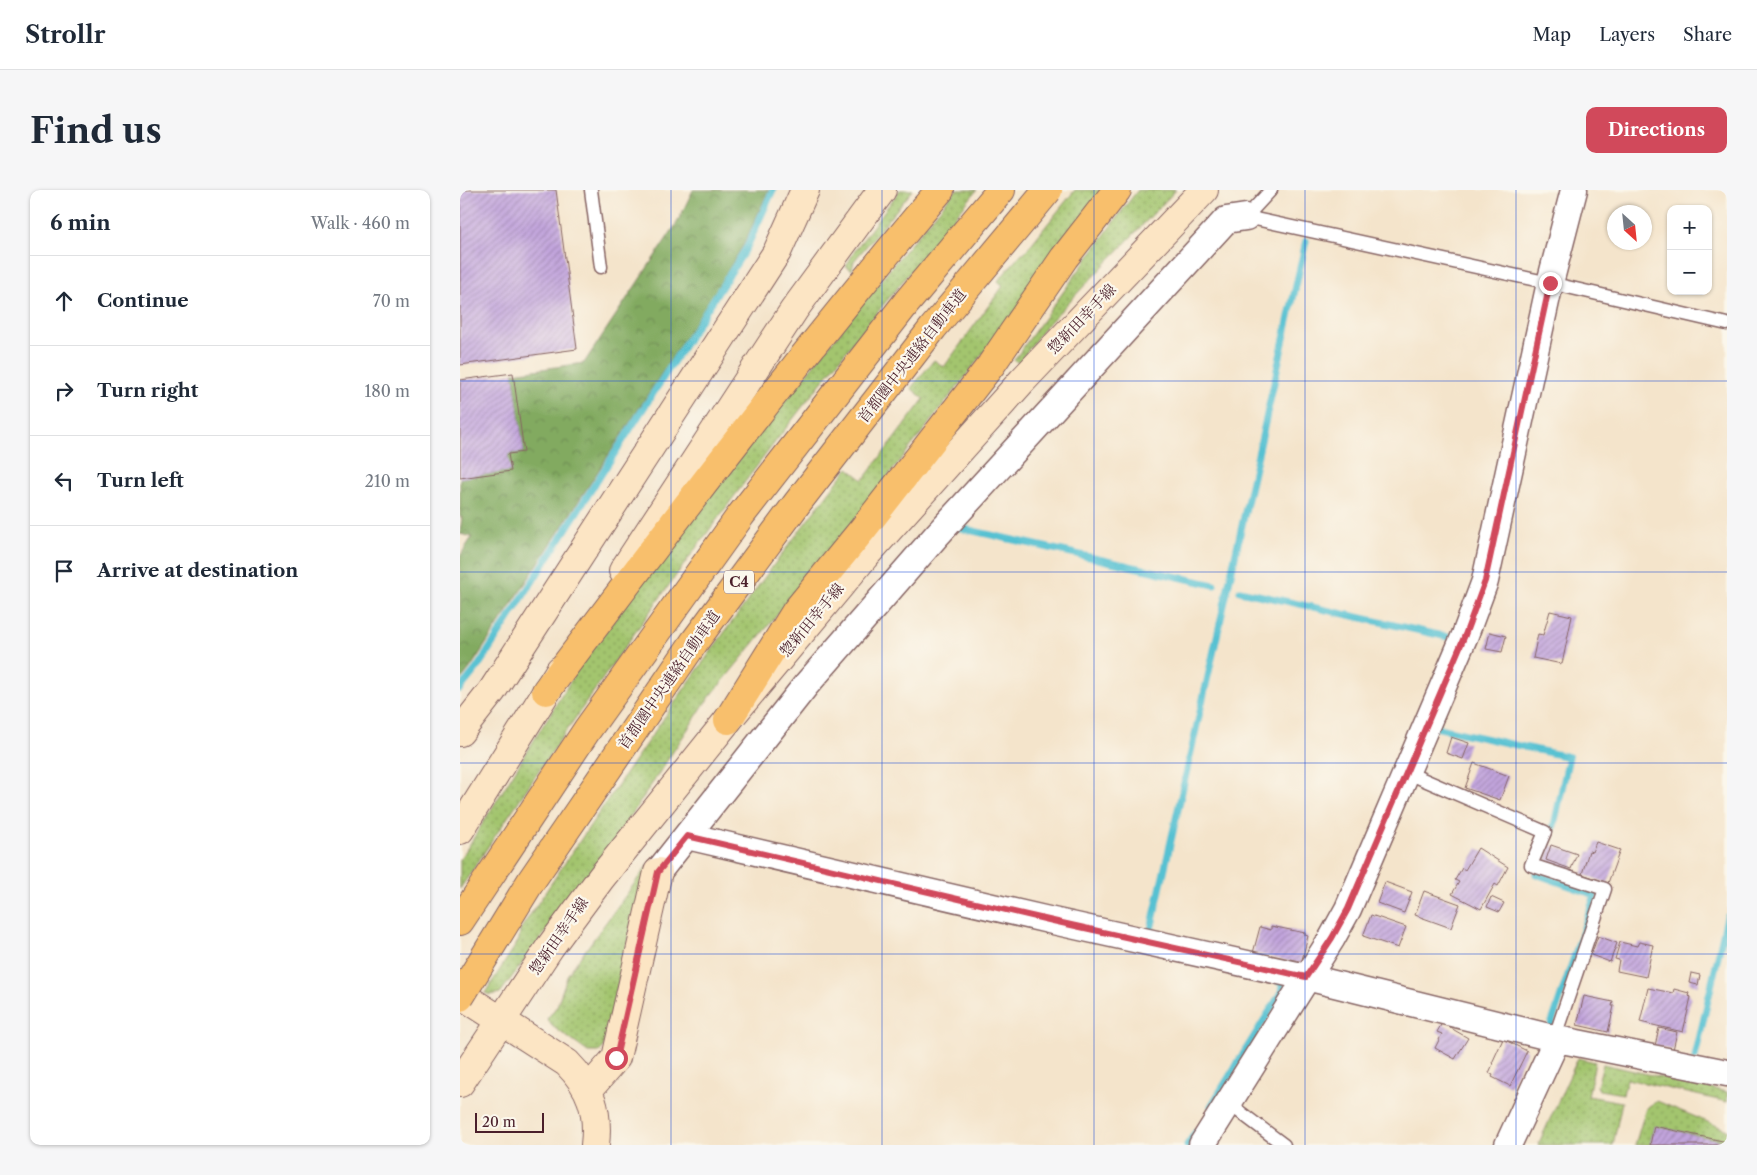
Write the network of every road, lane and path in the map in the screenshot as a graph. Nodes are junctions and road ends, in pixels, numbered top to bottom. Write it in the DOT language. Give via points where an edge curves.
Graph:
graph roads {
  1 [pos="591,190"];
  2 [pos="805,190"];
  3 [pos="882,190"];
  4 [pos="940,190"];
  5 [pos="1001,190"];
  6 [pos="1048,190"];
  7 [pos="1117,190"];
  8 [pos="1204,190"];
  9 [pos="1271,190"];
  10 [pos="1574,190"];
  11 [pos="1246,217"];
  12 [pos="601,268"];
  13 [pos="1550,283"];
  14 [pos="1727,324"];
  15 [pos="546,691"];
  16 [pos="728,720"];
  17 [pos="460,732"];
  18 [pos="1406,772"];
  19 [pos="460,830"];
  20 [pos="687,836"];
  21 [pos="658,872"];
  22 [pos="460,921"];
  23 [pos="1306,977"];
  24 [pos="460,996"];
  25 [pos="501,1020"];
  26 [pos="1556,1039"];
  27 [pos="1727,1072"];
  28 [pos="460,1083"];
  29 [pos="589,1089"];
  30 [pos="1228,1103"];
  31 [pos="596,1145"];
  32 [pos="1202,1145"];
  33 [pos="1284,1145"];
  34 [pos="1508,1145"];
  1 -- 12 [label="lane"];
  2 -- 17 [label="main road" via="777,252 492,691"];
  3 -- 15 [label="main road" via="794,310"];
  4 -- 15 [label="highway" via="711,473"];
  5 -- 22 [label="highway, C4" via="907,302 741,515 587,730"];
  6 -- 24 [label="highway, 首都圏中央連絡自動車道 / C4, bridge" via="933,328 701,633 531,881"];
  7 -- 16 [label="highway" via="1064,258 991,366 796,611"];
  8 -- 16 [label="main road, 惣新田幸手線" via="1022,382 864,556"];
  9 -- 11 [label="lane"];
  10 -- 13 [label="street"];
  11 -- 13 [label="lane"];
  11 -- 20 [label="street" via="1226,220 983,484 806,686"];
  13 -- 14 [label="lane"];
  13 -- 18 [label="street" via="1485,581"];
  15 -- 19 [label="main road"];
  16 -- 25 [label="main road, 惣新田幸手線" via="601,878"];
  18 -- 23 [label="street" via="1348,909"];
  18 -- 26 [label="lane" via="1545,832 1532,864 1606,889"];
  20 -- 21 [label="street"];
  20 -- 23 [label="street"];
  21 -- 29 [label="main road" via="616,1058"];
  23 -- 26 [label="street"];
  23 -- 30 [label="street"];
  24 -- 25 [label="main road"];
  25 -- 28 [label="main road, 惣新田幸手線"];
  25 -- 29 [label="main road" via="567,1062"];
  26 -- 27 [label="street"];
  26 -- 34 [label="street"];
  29 -- 31 [label="main road" via="595,1114"];
  30 -- 32 [label="street"];
  30 -- 33 [label="lane"];
}
